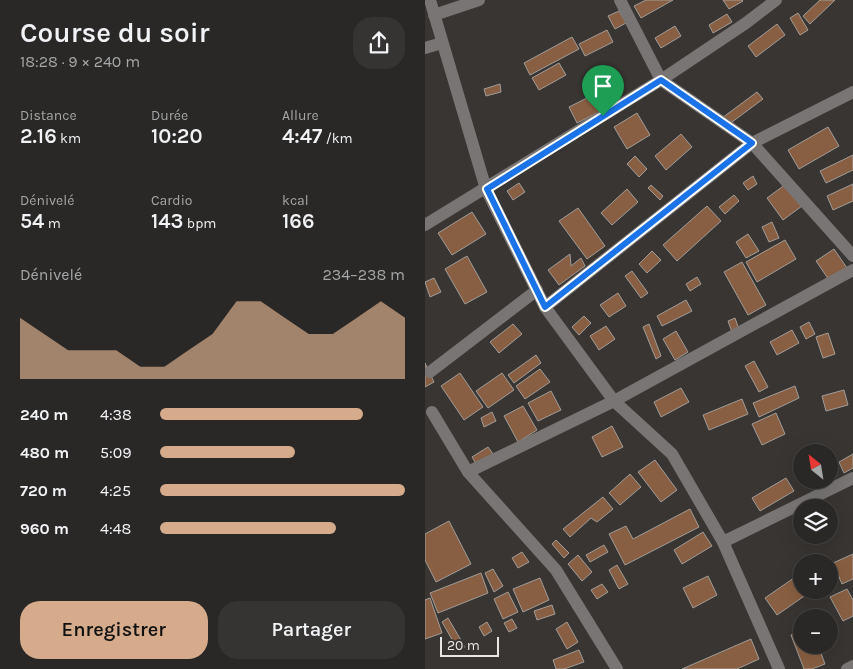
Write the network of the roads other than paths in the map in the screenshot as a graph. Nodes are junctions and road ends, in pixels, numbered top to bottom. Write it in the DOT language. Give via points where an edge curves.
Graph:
graph roads {
  1 [pos="430,0"];
  2 [pos="479,0"];
  3 [pos="620,0"];
  4 [pos="775,0"];
  5 [pos="433,15"];
  6 [pos="442,43"];
  7 [pos="425,48"];
  8 [pos="661,80"];
  9 [pos="853,92"];
  10 [pos="752,143"];
  11 [pos="487,189"];
  12 [pos="425,225"];
  13 [pos="853,256"];
  14 [pos="853,270"];
  15 [pos="537,290"];
  16 [pos="545,307"];
  17 [pos="430,372"];
  18 [pos="615,401"];
  19 [pos="432,412"];
  20 [pos="468,472"];
  21 [pos="853,478"];
  22 [pos="723,542"];
  23 [pos="853,666"];
  24 [pos="612,668"];
  25 [pos="779,669"];
  26 [pos="847,669"];
  1 -- 5 [label="street"];
  2 -- 5 [label="street"];
  3 -- 8 [label="street"];
  4 -- 8 [label="street"];
  5 -- 6 [label="street"];
  6 -- 7 [label="street"];
  6 -- 11 [label="street"];
  8 -- 10 [label="street"];
  8 -- 11 [label="street"];
  9 -- 10 [label="street"];
  10 -- 13 [label="street"];
  10 -- 16 [label="street"];
  11 -- 12 [label="street"];
  11 -- 15 [label="street"];
  14 -- 18 [label="street"];
  15 -- 16 [label="street"];
  15 -- 17 [label="street"];
  16 -- 18 [label="street"];
  18 -- 20 [label="street"];
  18 -- 22 [label="street" via="672,454"];
  19 -- 20 [label="street"];
  20 -- 24 [label="street" via="557,570"];
  21 -- 22 [label="street"];
  22 -- 25 [label="street"];
  23 -- 26 [label="street"];
}
